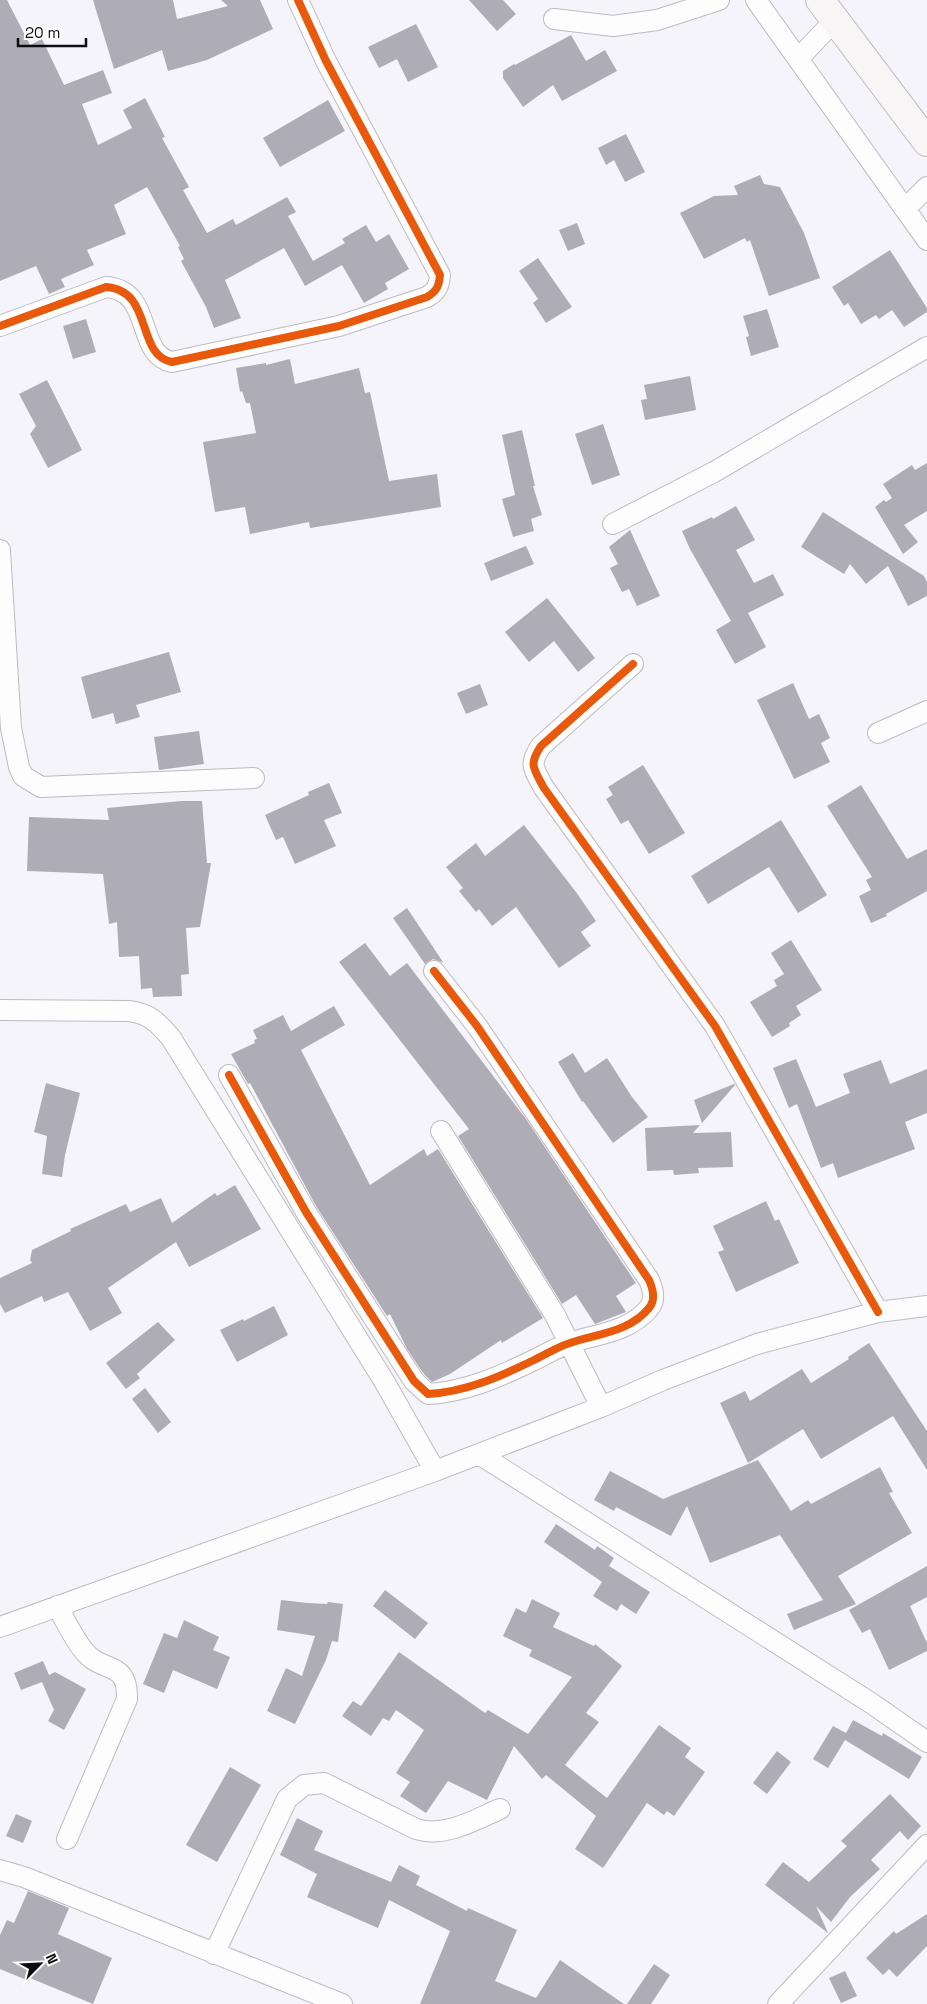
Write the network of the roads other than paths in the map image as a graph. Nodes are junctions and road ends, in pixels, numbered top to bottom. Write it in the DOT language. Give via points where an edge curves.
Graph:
graph roads {
  1 [pos="298,0"];
  2 [pos="719,0"];
  3 [pos="756,0"];
  4 [pos="827,10"];
  5 [pos="554,19"];
  6 [pos="798,59"];
  7 [pos="927,142"];
  8 [pos="927,187"];
  9 [pos="905,209"];
  10 [pos="927,240"];
  11 [pos="0,326"];
  12 [pos="927,347"];
  13 [pos="613,524"];
  14 [pos="0,550"];
  15 [pos="633,664"];
  16 [pos="927,711"];
  17 [pos="878,734"];
  18 [pos="254,778"];
  19 [pos="434,971"];
  20 [pos="0,1010"];
  21 [pos="229,1075"];
  22 [pos="441,1131"];
  23 [pos="927,1306"];
  24 [pos="878,1312"];
  25 [pos="570,1343"];
  26 [pos="601,1408"];
  27 [pos="479,1454"];
  28 [pos="435,1470"];
  29 [pos="57,1606"];
  30 [pos="0,1627"];
  31 [pos="927,1742"];
  32 [pos="500,1809"];
  33 [pos="67,1839"];
  34 [pos="927,1845"];
  35 [pos="0,1870"];
  36 [pos="214,1954"];
  37 [pos="342,2004"];
  38 [pos="778,2004"];
  1 -- 11 [label="street" via="326,61 440,275 439,286 434,293 339,326 172,362 156,353 134,300 117,288 106,287"];
  2 -- 5 [label="street" via="657,20 613,26"];
  3 -- 6 [label="street"];
  4 -- 6 [label="street"];
  4 -- 7 [label="main road"];
  6 -- 9 [label="street"];
  8 -- 9 [label="street"];
  9 -- 10 [label="street"];
  12 -- 13 [label="street" via="714,472"];
  14 -- 18 [label="street" via="11,728 24,776 41,787"];
  15 -- 24 [label="street" via="541,746 532,765 544,788 715,1026"];
  16 -- 17 [label="street"];
  19 -- 25 [label="street" via="477,1026 650,1280 654,1292 651,1307 638,1319 607,1334"];
  20 -- 28 [label="street" via="129,1011 144,1013 158,1023 171,1038 384,1381"];
  21 -- 25 [label="street" via="306,1212 414,1381 428,1394 449,1393 502,1375"];
  22 -- 25 [label="street"];
  23 -- 24 [label="street"];
  24 -- 26 [label="street" via="757,1344"];
  25 -- 26 [label="street"];
  26 -- 27 [label="street"];
  27 -- 28 [label="street"];
  27 -- 31 [label="street" via="871,1703"];
  28 -- 29 [label="street"];
  29 -- 30 [label="street"];
  29 -- 33 [label="street" via="84,1652 121,1673 127,1685 127,1699"];
  32 -- 36 [label="street" via="456,1827 427,1833 324,1783 304,1785 286,1799"];
  34 -- 38 [label="street"];
  35 -- 36 [label="street"];
  36 -- 37 [label="street"];
}
